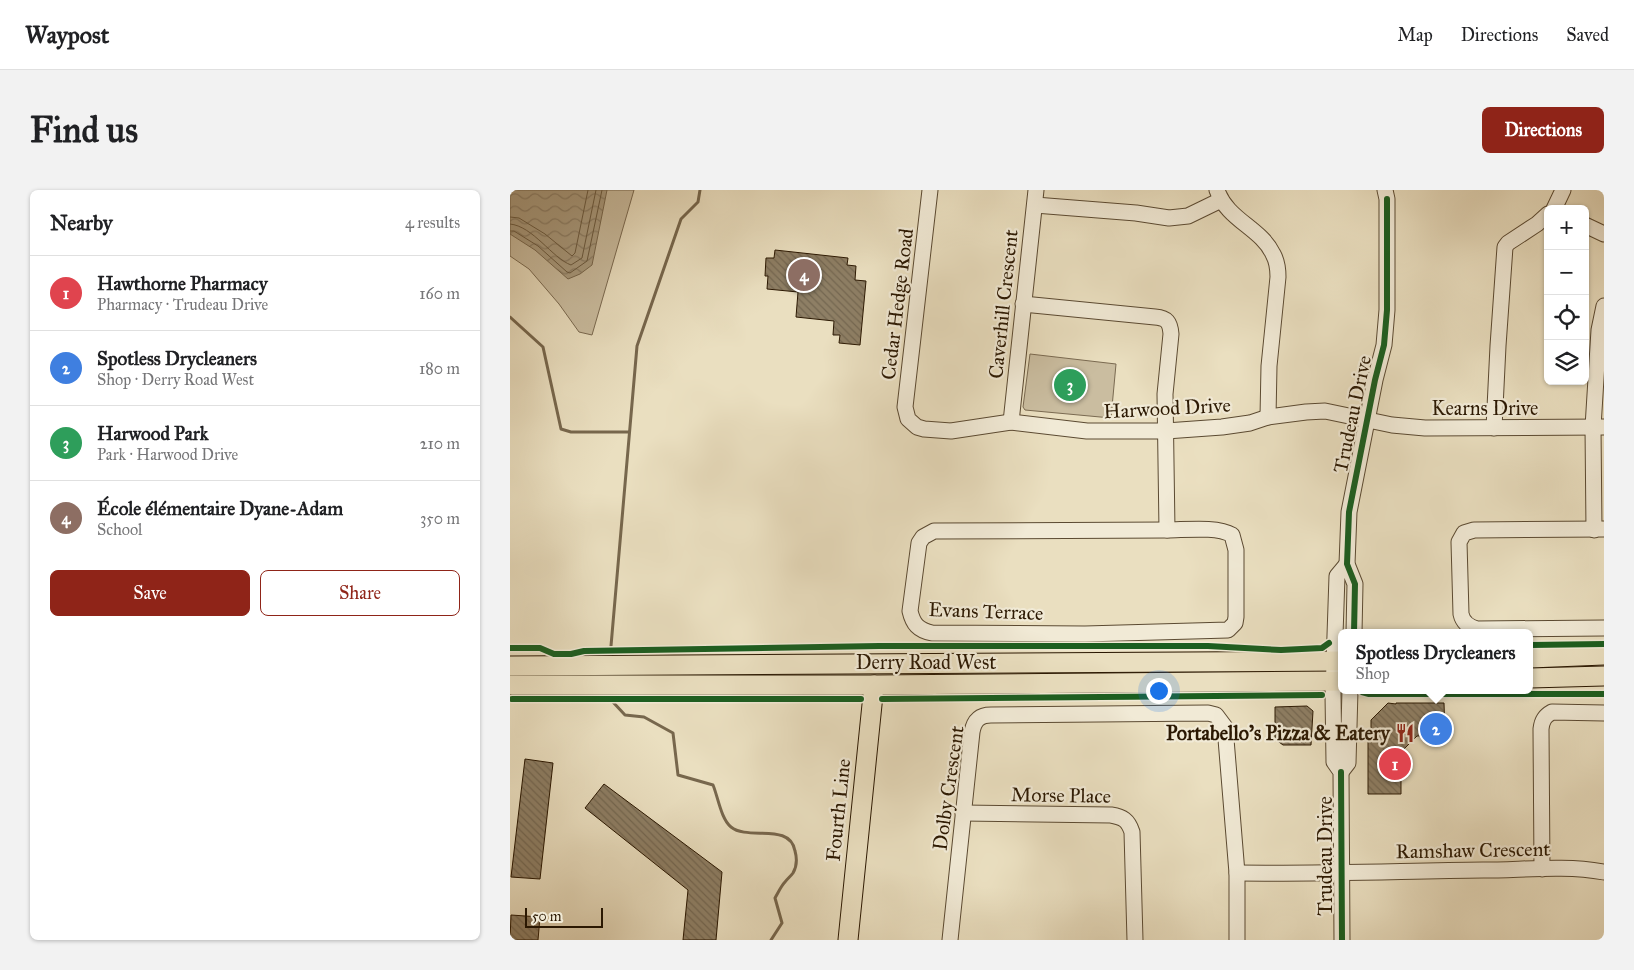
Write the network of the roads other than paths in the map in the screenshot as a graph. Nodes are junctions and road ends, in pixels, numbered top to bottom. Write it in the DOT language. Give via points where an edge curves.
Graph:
graph roads {
  1 [pos="930,190"];
  2 [pos="1563,190"];
  3 [pos="1387,193"];
  4 [pos="1219,195"];
  5 [pos="1035,198"];
  6 [pos="1556,205"];
  7 [pos="1544,218"];
  8 [pos="1589,227"];
  9 [pos="1604,234"];
  10 [pos="1023,304"];
  11 [pos="1604,306"];
  12 [pos="1268,418"];
  13 [pos="1367,419"];
  14 [pos="910,422"];
  15 [pos="1011,422"];
  16 [pos="1598,427"];
  17 [pos="1494,428"];
  18 [pos="1166,432"];
  19 [pos="1599,529"];
  20 [pos="1167,530"];
  21 [pos="1347,564"];
  22 [pos="1604,628"];
  23 [pos="1354,629"];
  24 [pos="1604,655"];
  25 [pos="1533,658"];
  26 [pos="1338,661"];
  27 [pos="510,666"];
  28 [pos="1604,676"];
  29 [pos="1533,678"];
  30 [pos="1338,681"];
  31 [pos="510,685"];
  32 [pos="874,685"];
  33 [pos="1350,694"];
  34 [pos="1604,712"];
  35 [pos="1341,772"];
  36 [pos="963,814"];
  37 [pos="1542,869"];
  38 [pos="1341,872"];
  39 [pos="1604,872"];
  40 [pos="1236,873"];
  41 [pos="848,940"];
  42 [pos="950,940"];
  43 [pos="1136,940"];
  44 [pos="1237,940"];
  45 [pos="1342,940"];
  1 -- 14 [label="street, Cedar Hedge Road" via="905,407"];
  2 -- 6 [label="street"];
  3 -- 13 [label="street, Trudeau Drive" via="1384,345"];
  4 -- 5 [label="street" via="1188,216 1169,218"];
  4 -- 12 [label="street" via="1239,221 1267,244 1277,266"];
  5 -- 10 [label="street, Caverhill Crescent"];
  7 -- 17 [label="street" via="1505,247"];
  8 -- 9 [label="street"];
  10 -- 15 [label="street, Caverhill Crescent"];
  10 -- 18 [label="street" via="1156,317 1168,321 1171,334 1165,394"];
  11 -- 16 [label="street" via="1600,330"];
  12 -- 13 [label="street, Harwood Drive" via="1325,412"];
  12 -- 18 [label="street, Harwood Drive" via="1222,427"];
  13 -- 17 [label="street, Kearns Drive" via="1424,428"];
  13 -- 21 [label="street, Trudeau Drive" via="1349,512"];
  14 -- 15 [label="street, Harwood Drive" via="920,428 951,431"];
  15 -- 18 [label="street, Harwood Drive" via="1088,431"];
  16 -- 17 [label="street, Kearns Drive"];
  16 -- 19 [label="street"];
  18 -- 20 [label="street"];
  19 -- 22 [label="street" via="1468,531 1459,542 1461,614 1466,623 1477,629"];
  20 -- 20 [label="street, Evans Terrace" via="1217,531 1232,535 1236,550 1236,617 1228,630 932,632 914,625 910,611 919,543 934,531"];
  21 -- 23 [label="street, Trudeau Drive" via="1355,584"];
  21 -- 26 [label="street, Trudeau Drive" via="1337,576"];
  24 -- 25 [label="main road"];
  26 -- 27 [label="main road, Derry Road West"];
  26 -- 30 [label="street, Trudeau Drive"];
  28 -- 29 [label="main road"];
  30 -- 32 [label="main road, Derry Road West"];
  30 -- 35 [label="street, Trudeau Drive" via="1334,762"];
  31 -- 32 [label="main road, Derry Road West"];
  32 -- 41 [label="main road, Fourth Line"];
  33 -- 35 [label="street, Trudeau Drive" via="1348,763"];
  34 -- 37 [label="street" via="1552,712 1542,721"];
  35 -- 38 [label="street, Trudeau Drive"];
  36 -- 40 [label="street, Dolby Crescent" via="972,732 983,715 1208,713 1216,715 1225,727"];
  36 -- 42 [label="street, Dolby Crescent"];
  36 -- 43 [label="street, Morse Place" via="1111,815 1126,820 1132,832"];
  37 -- 38 [label="street, Ramshaw Crescent"];
  37 -- 39 [label="street, Ramshaw Crescent"];
  38 -- 40 [label="street, Ramshaw Crescent"];
  38 -- 45 [label="street, Trudeau Drive"];
  40 -- 44 [label="street, Dolby Crescent"];
}
